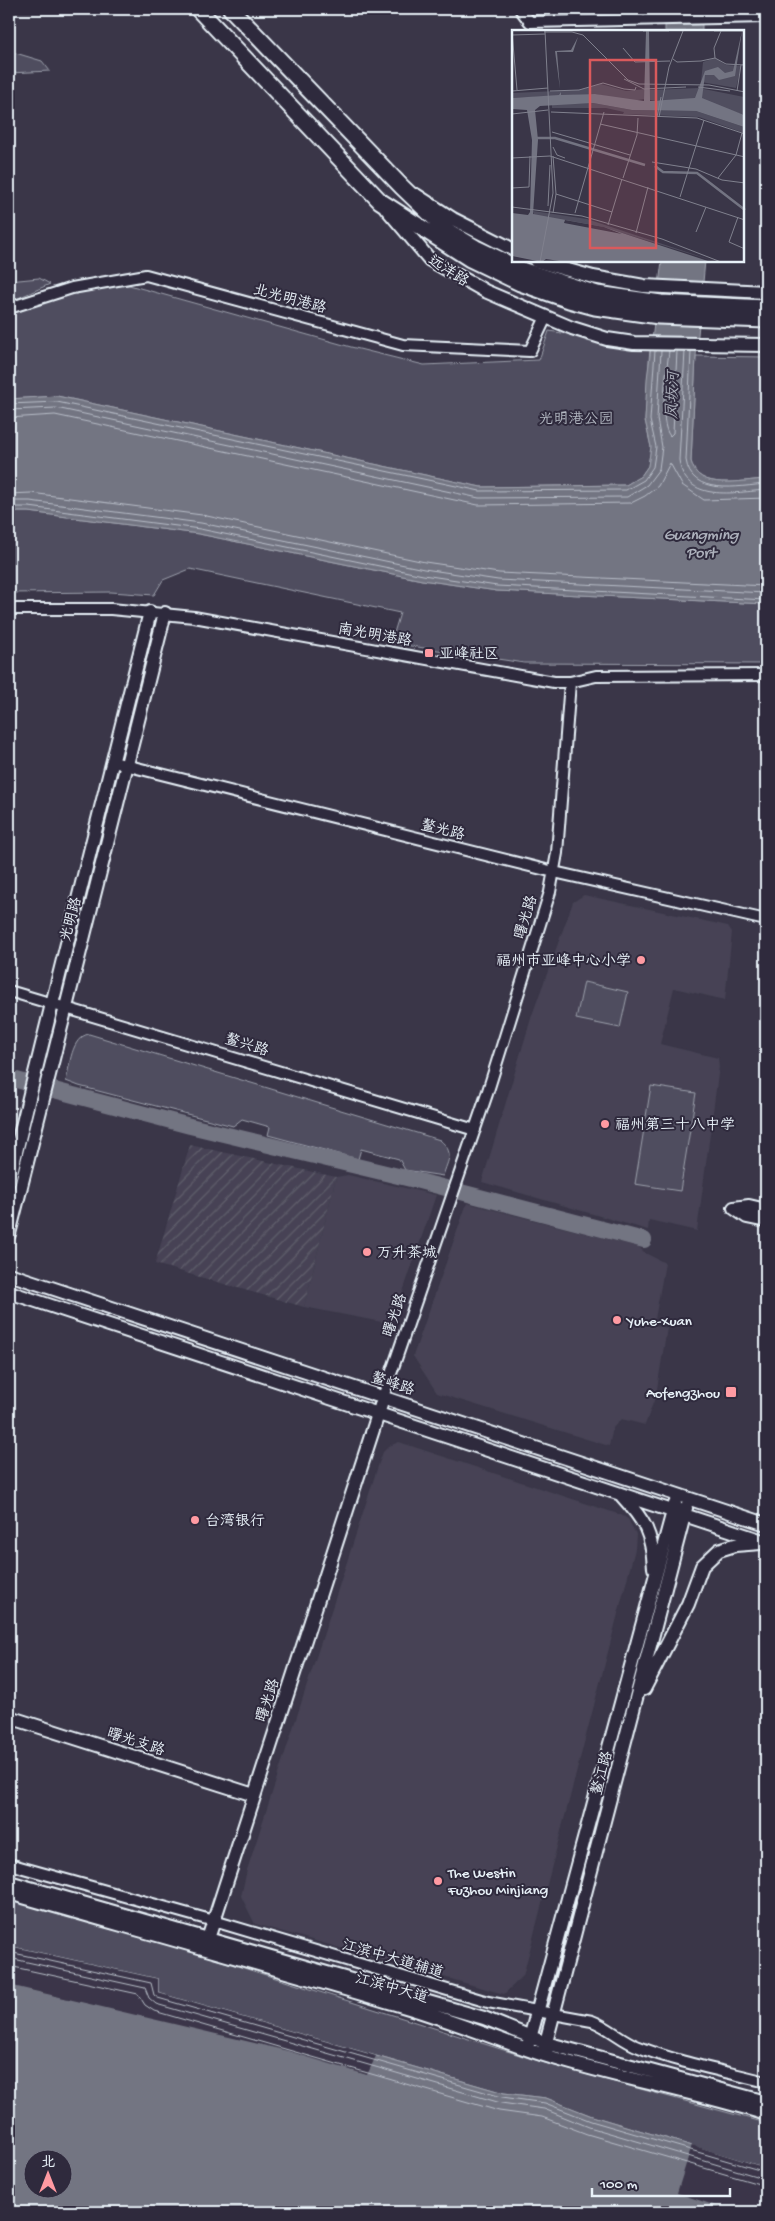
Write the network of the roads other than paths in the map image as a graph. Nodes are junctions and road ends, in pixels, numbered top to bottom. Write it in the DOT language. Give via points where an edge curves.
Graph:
graph roads {
  1 [pos="198,9"];
  2 [pos="231,9"];
  3 [pos="520,9"];
  4 [pos="766,17"];
  5 [pos="402,187"];
  6 [pos="380,201"];
  7 [pos="512,249"];
  8 [pos="540,262"];
  9 [pos="766,292"];
  10 [pos="596,301"];
  11 [pos="9,308"];
  12 [pos="766,308"];
  13 [pos="546,317"];
  14 [pos="766,320"];
  15 [pos="766,345"];
  16 [pos="9,608"];
  17 [pos="150,612"];
  18 [pos="165,613"];
  19 [pos="766,675"];
  20 [pos="570,682"];
  21 [pos="114,762"];
  22 [pos="128,766"];
  23 [pos="554,872"];
  24 [pos="766,920"];
  25 [pos="9,991"];
  26 [pos="52,1004"];
  27 [pos="65,1007"];
  28 [pos="475,1130"];
  29 [pos="9,1181"];
  30 [pos="766,1210"];
  31 [pos="766,1221"];
  32 [pos="9,1234"];
  33 [pos="9,1274"];
  34 [pos="9,1292"];
  35 [pos="383,1397"];
  36 [pos="378,1413"];
  37 [pos="620,1494"];
  38 [pos="683,1497"];
  39 [pos="679,1514"];
  40 [pos="766,1524"];
  41 [pos="766,1542"];
  42 [pos="654,1578"];
  43 [pos="635,1707"];
  44 [pos="9,1717"];
  45 [pos="254,1795"];
  46 [pos="9,1864"];
  47 [pos="9,1882"];
  48 [pos="9,1892"];
  49 [pos="214,1921"];
  50 [pos="207,1944"];
  51 [pos="538,2012"];
  52 [pos="554,2015"];
  53 [pos="529,2042"];
  54 [pos="545,2049"];
  55 [pos="766,2082"];
  56 [pos="766,2102"];
  57 [pos="766,2114"];
  1 -- 6 [label="highway, 远洋路"];
  2 -- 5 [label="highway"];
  3 -- 4 [label="street" via="530,22"];
  5 -- 7 [label="main road" via="453,219"];
  5 -- 10 [label="highway" via="449,232 476,248"];
  6 -- 10 [label="highway" via="441,242 496,272 545,292"];
  6 -- 13 [label="main road, 远洋路" via="430,260 469,283"];
  8 -- 9 [label="main road" via="644,286"];
  10 -- 12 [label="highway"];
  10 -- 14 [label="highway" via="659,316"];
  11 -- 13 [label="street, 北光明港路" via="72,288 146,275 403,345 530,351"];
  13 -- 15 [label="main road, 远洋路" via="592,335 620,341"];
  16 -- 17 [label="street, 南光明港路"];
  17 -- 18 [label="street, 南光明港路"];
  17 -- 21 [label="main road, 光明路"];
  18 -- 20 [label="street, 南光明港路" via="554,682"];
  18 -- 22 [label="main road, 光明路"];
  19 -- 20 [label="street, 南光明港路" via="596,676"];
  20 -- 23 [label="street, 曙光路"];
  21 -- 22 [label="street, 鳌光路"];
  21 -- 26 [label="main road, 光明路"];
  22 -- 23 [label="street, 鳌光路"];
  22 -- 27 [label="main road, 光明路"];
  23 -- 24 [label="street, 鳌光路"];
  23 -- 28 [label="street, 曙光路"];
  25 -- 26 [label="street, 鳌兴路"];
  26 -- 27 [label="street, 鳌兴路"];
  26 -- 29 [label="main road, 光明路"];
  27 -- 28 [label="street, 鳌兴路"];
  27 -- 32 [label="main road, 光明路"];
  28 -- 35 [label="street, 曙光路"];
  30 -- 31 [label="main road" via="749,1206 734,1208 747,1216"];
  33 -- 35 [label="main road, 鳌峰路"];
  34 -- 36 [label="main road"];
  35 -- 36 [label="main road, 曙光路"];
  35 -- 38 [label="main road, 鳌峰路"];
  36 -- 37 [label="main road"];
  36 -- 45 [label="main road, 曙光路"];
  37 -- 39 [label="main road"];
  37 -- 42 [label="main road" via="639,1514 649,1532"];
  38 -- 39 [label="main road, 鳌江路"];
  38 -- 40 [label="main road, 鳌峰路"];
  39 -- 41 [label="main road"];
  39 -- 42 [label="main road, 鳌江路"];
  39 -- 43 [label="main road, 鳌江路"];
  41 -- 43 [label="main road" via="719,1550 702,1566 688,1604"];
  42 -- 51 [label="main road, 鳌江路"];
  43 -- 52 [label="main road, 鳌江路"];
  44 -- 45 [label="main road, 曙光支路"];
  45 -- 49 [label="main road, 曙光路"];
  46 -- 49 [label="street, 江滨中大道辅道"];
  47 -- 50 [label="main road, 江滨中大道"];
  48 -- 50 [label="main road, 江滨中大道"];
  49 -- 50 [label="main road, 曙光路"];
  49 -- 51 [label="street, 江滨中大道辅道" via="488,2002"];
  50 -- 53 [label="main road, 江滨中大道" via="484,2018"];
  51 -- 52 [label="street, 江滨中大道辅道"];
  51 -- 53 [label="main road, 鳌江路"];
  52 -- 54 [label="main road, 鳌江路"];
  52 -- 55 [label="street, 江滨中大道辅道" via="602,2024 626,2042 652,2052"];
  53 -- 54 [label="main road, 江滨中大道"];
  54 -- 56 [label="main road, 江滨中大道"];
  54 -- 57 [label="main road, 江滨中大道" via="619,2076 722,2100"];
}
